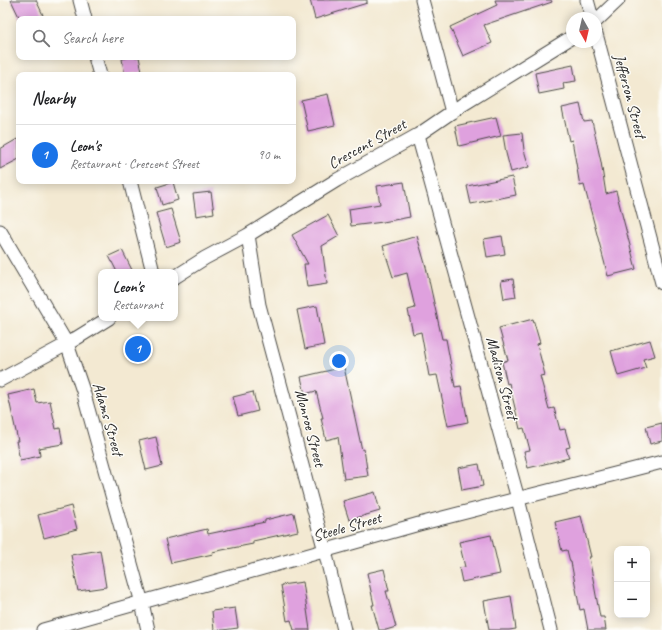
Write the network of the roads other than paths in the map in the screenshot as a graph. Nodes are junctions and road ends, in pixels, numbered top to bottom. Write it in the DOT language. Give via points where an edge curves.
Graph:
graph roads {
  1 [pos="80,0"];
  2 [pos="422,0"];
  3 [pos="587,0"];
  4 [pos="618,0"];
  5 [pos="590,12"];
  6 [pos="602,15"];
  7 [pos="84,16"];
  8 [pos="566,41"];
  9 [pos="600,48"];
  10 [pos="97,60"];
  11 [pos="99,72"];
  12 [pos="452,112"];
  13 [pos="418,135"];
  14 [pos="131,184"];
  15 [pos="0,231"];
  16 [pos="248,235"];
  17 [pos="658,250"];
  18 [pos="152,269"];
  19 [pos="178,275"];
  20 [pos="662,283"];
  21 [pos="104,321"];
  22 [pos="67,344"];
  23 [pos="0,380"];
  24 [pos="662,462"];
  25 [pos="518,499"];
  26 [pos="325,551"];
  27 [pos="142,603"];
  28 [pos="43,630"];
  29 [pos="148,630"];
  30 [pos="344,630"];
  31 [pos="551,630"];
  1 -- 7 [label="street"];
  2 -- 12 [label="street"];
  3 -- 5 [label="street"];
  4 -- 6 [label="street"];
  8 -- 12 [label="street, Crescent Street"];
  9 -- 17 [label="street, Jefferson Street"];
  10 -- 11 [label="street"];
  12 -- 13 [label="street, Crescent Street"];
  13 -- 16 [label="street, Crescent Street" via="337,180"];
  13 -- 25 [label="street, Madison Street"];
  14 -- 18 [label="street"];
  15 -- 22 [label="street, Adams Street"];
  16 -- 19 [label="street, Crescent Street"];
  16 -- 26 [label="street, Monroe Street" via="259,305"];
  17 -- 20 [label="street, Jefferson Street"];
  21 -- 22 [label="street"];
  22 -- 23 [label="street"];
  22 -- 27 [label="street, Adams Street" via="83,391"];
  24 -- 25 [label="street, Steele Street"];
  25 -- 26 [label="street, Steele Street"];
  25 -- 31 [label="street, Madison Street"];
  26 -- 27 [label="street, Steele Street"];
  26 -- 30 [label="street, Monroe Street"];
  27 -- 28 [label="street, Steele Street"];
  27 -- 29 [label="street, Adams Street"];
}
